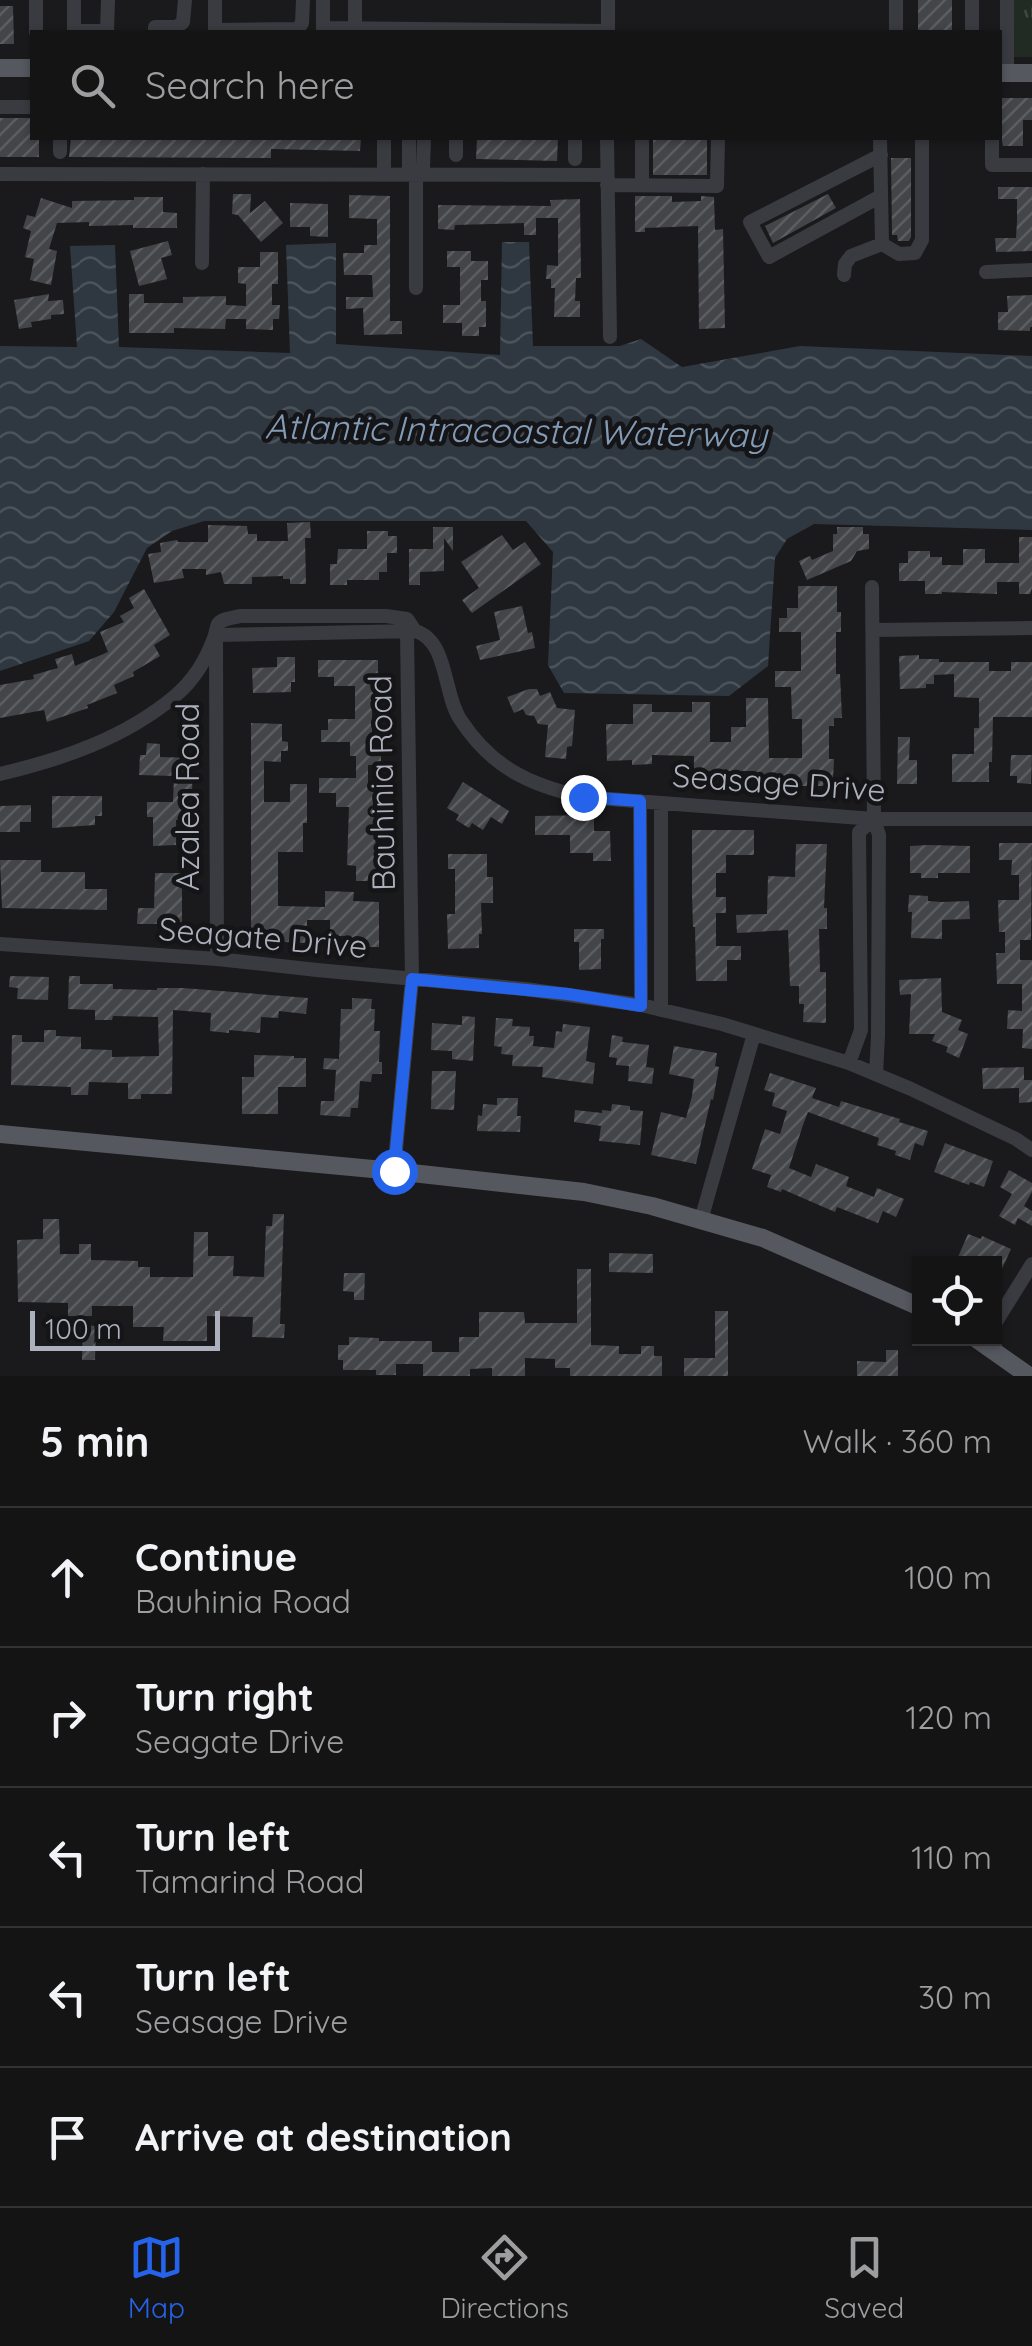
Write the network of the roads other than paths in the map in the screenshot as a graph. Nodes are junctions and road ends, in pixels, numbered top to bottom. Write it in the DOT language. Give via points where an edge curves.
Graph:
graph roads {
  1 [pos="36,0"];
  2 [pos="74,0"];
  3 [pos="108,0"];
  4 [pos="185,0"];
  5 [pos="215,0"];
  6 [pos="302,0"];
  7 [pos="323,0"];
  8 [pos="355,0"];
  9 [pos="608,0"];
  10 [pos="896,0"];
  11 [pos="972,0"];
  12 [pos="1008,0"];
  13 [pos="355,29"];
  14 [pos="36,30"];
  15 [pos="74,30"];
  16 [pos="107,30"];
  17 [pos="155,30"];
  18 [pos="215,30"];
  19 [pos="256,30"];
  20 [pos="323,30"];
  21 [pos="439,30"];
  22 [pos="608,30"];
  23 [pos="896,30"];
  24 [pos="972,30"];
  25 [pos="0,68"];
  26 [pos="30,68"];
  27 [pos="1003,73"];
  28 [pos="1032,74"];
  29 [pos="0,106"];
  30 [pos="30,107"];
  31 [pos="384,140"];
  32 [pos="409,140"];
  33 [pos="424,140"];
  34 [pos="456,140"];
  35 [pos="576,140"];
  36 [pos="607,140"];
  37 [pos="642,140"];
  38 [pos="718,140"];
  39 [pos="880,140"];
  40 [pos="922,140"];
  41 [pos="992,140"];
  42 [pos="456,155"];
  43 [pos="881,155"];
  44 [pos="575,159"];
  45 [pos="1032,165"];
  46 [pos="0,174"];
  47 [pos="202,174"];
  48 [pos="384,175"];
  49 [pos="416,175"];
  50 [pos="607,180"];
  51 [pos="642,185"];
  52 [pos="881,196"];
  53 [pos="882,244"];
  54 [pos="202,263"];
  55 [pos="1032,270"];
  56 [pos="986,272"];
  57 [pos="844,275"];
  58 [pos="416,288"];
  59 [pos="610,338"];
  60 [pos="872,587"];
  61 [pos="1032,628"];
  62 [pos="873,630"];
  63 [pos="411,632"];
  64 [pos="216,635"];
  65 [pos="0,774"];
  66 [pos="640,801"];
  67 [pos="661,803"];
  68 [pos="874,819"];
  69 [pos="1032,819"];
  70 [pos="0,944"];
  71 [pos="217,958"];
  72 [pos="412,979"];
  73 [pos="641,1006"];
  74 [pos="661,1010"];
  75 [pos="754,1034"];
  76 [pos="849,1063"];
  77 [pos="876,1074"];
  78 [pos="0,1134"];
  79 [pos="1032,1150"];
  80 [pos="394,1171"];
  81 [pos="702,1220"];
  82 [pos="1032,1264"];
  83 [pos="912,1303"];
  84 [pos="1002,1311"];
  85 [pos="989,1346"];
  86 [pos="1029,1376"];
  1 -- 14 [label="street"];
  2 -- 15 [label="street"];
  3 -- 16 [label="street"];
  4 -- 17 [label="street" via="183,22"];
  5 -- 18 [label="street"];
  6 -- 19 [label="street" via="298,29"];
  7 -- 20 [label="street"];
  8 -- 13 [label="street"];
  9 -- 22 [label="street"];
  10 -- 23 [label="street"];
  11 -- 24 [label="street"];
  12 -- 27 [label="street"];
  13 -- 20 [label="street"];
  13 -- 21 [label="street"];
  25 -- 26 [label="main road"];
  27 -- 28 [label="main road"];
  29 -- 30 [label="street"];
  31 -- 48 [label="street"];
  32 -- 49 [label="street" via="409,167"];
  33 -- 49 [label="street" via="423,167"];
  34 -- 42 [label="street"];
  35 -- 44 [label="street"];
  36 -- 50 [label="street"];
  37 -- 51 [label="street"];
  38 -- 51 [label="street" via="717,186"];
  39 -- 43 [label="street"];
  40 -- 53 [label="street" via="922,240 915,254"];
  41 -- 45 [label="street" via="992,165"];
  43 -- 52 [label="street"];
  43 -- 52 [label="street" via="750,222 768,257"];
  46 -- 47 [label="street"];
  47 -- 48 [label="street"];
  47 -- 54 [label="street"];
  48 -- 49 [label="street"];
  49 -- 50 [label="street"];
  49 -- 58 [label="street"];
  50 -- 51 [label="street"];
  50 -- 59 [label="street"];
  52 -- 53 [label="street"];
  53 -- 57 [label="street" via="851,256"];
  55 -- 56 [label="street"];
  60 -- 62 [label="street"];
  61 -- 62 [label="street"];
  62 -- 68 [label="street"];
  63 -- 64 [label="street"];
  63 -- 66 [label="street, Seasage Drive" via="432,640 458,716 499,762 551,790"];
  63 -- 72 [label="street, Bauhinia Road"];
  64 -- 65 [label="street" via="188,685 131,727"];
  64 -- 71 [label="street, Azalea Road"];
  66 -- 67 [label="street, Seasage Drive"];
  66 -- 73 [label="street"];
  67 -- 68 [label="street, Seasage Drive"];
  67 -- 74 [label="street"];
  68 -- 69 [label="street, Seasage Drive"];
  68 -- 76 [label="street" via="859,832 861,1030"];
  68 -- 77 [label="street"];
  70 -- 71 [label="street, Seagate Drive"];
  71 -- 72 [label="street, Seagate Drive"];
  72 -- 73 [label="street, Seagate Drive"];
  72 -- 80 [label="street, Bauhinia Road"];
  73 -- 74 [label="street, Seagate Drive"];
  74 -- 75 [label="street, Seagate Drive"];
  75 -- 76 [label="street, Seagate Drive"];
  75 -- 81 [label="street"];
  76 -- 77 [label="street, Seagate Drive"];
  77 -- 79 [label="street, Seagate Drive"];
  78 -- 80 [label="main road"];
  80 -- 81 [label="main road" via="584,1192"];
  81 -- 83 [label="main road" via="763,1238"];
  82 -- 84 [label="street"];
  85 -- 86 [label="main road"];
}
